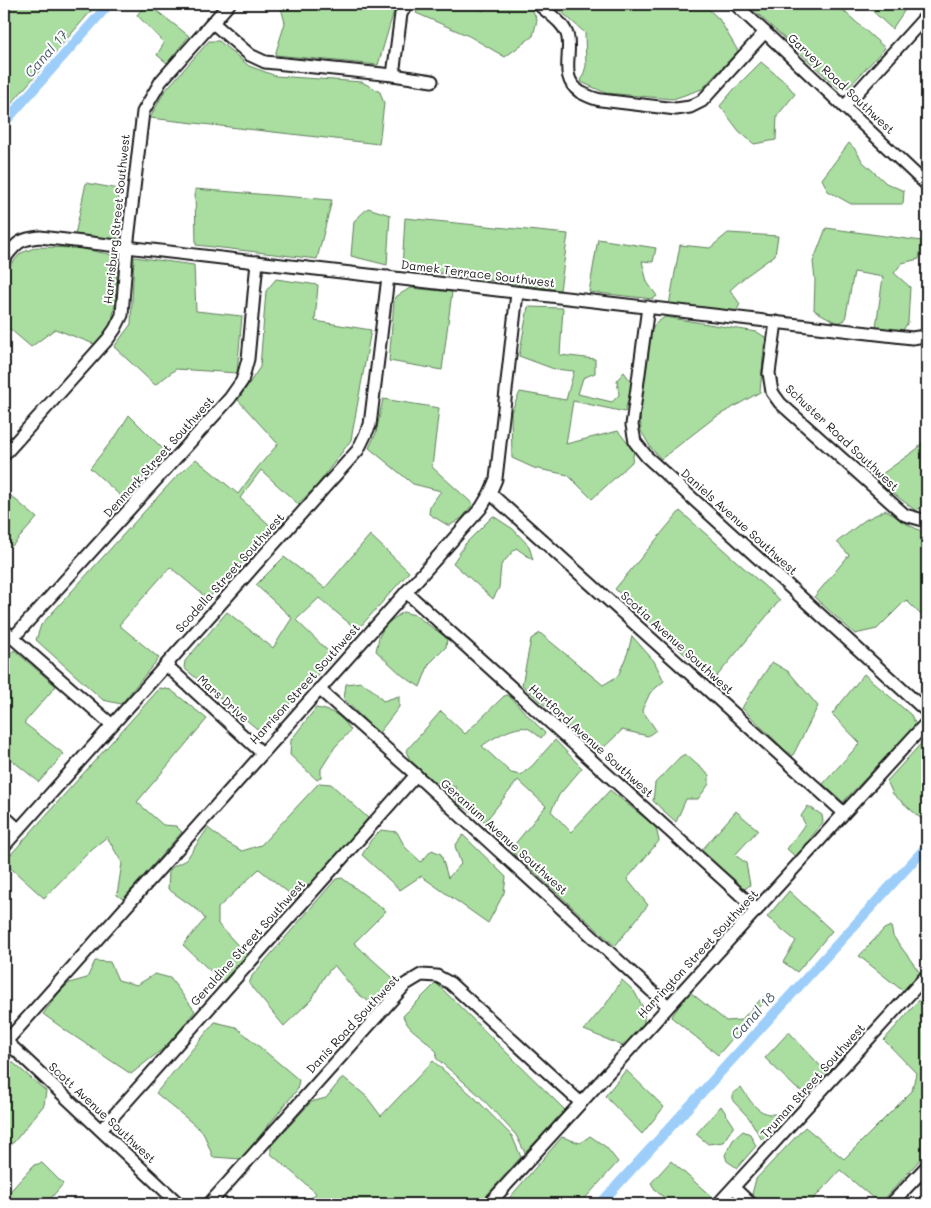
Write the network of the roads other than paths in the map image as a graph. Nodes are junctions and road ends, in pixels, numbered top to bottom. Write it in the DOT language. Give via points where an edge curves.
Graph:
graph roads {
  1 [pos="229,4"];
  2 [pos="407,4"];
  3 [pos="538,4"];
  4 [pos="735,4"];
  5 [pos="927,14"];
  6 [pos="212,22"];
  7 [pos="765,32"];
  8 [pos="392,75"];
  9 [pos="432,81"];
  10 [pos="844,106"];
  11 [pos="927,185"];
  12 [pos="127,248"];
  13 [pos="4,259"];
  14 [pos="258,262"];
  15 [pos="388,277"];
  16 [pos="517,293"];
  17 [pos="648,307"];
  18 [pos="776,322"];
  19 [pos="927,334"];
  20 [pos="4,455"];
  21 [pos="490,493"];
  22 [pos="927,518"];
  23 [pos="406,592"];
  24 [pos="4,630"];
  25 [pos="13,638"];
  26 [pos="166,665"];
  27 [pos="319,689"];
  28 [pos="927,712"];
  29 [pos="927,722"];
  30 [pos="112,725"];
  31 [pos="262,753"];
  32 [pos="416,775"];
  33 [pos="844,813"];
  34 [pos="4,816"];
  35 [pos="18,830"];
  36 [pos="4,846"];
  37 [pos="757,910"];
  38 [pos="927,975"];
  39 [pos="668,1006"];
  40 [pos="5,1042"];
  41 [pos="581,1103"];
  42 [pos="100,1130"];
  43 [pos="927,1166"];
  44 [pos="734,1188"];
  45 [pos="179,1204"];
  46 [pos="209,1204"];
  47 [pos="489,1204"];
  48 [pos="718,1204"];
  49 [pos="751,1204"];
  50 [pos="891,1204"];
  1 -- 6 [label="street, Harrisburg Street Southwest"];
  2 -- 8 [label="street" via="401,14"];
  3 -- 7 [label="street" via="562,26 568,38 568,73 573,87 592,99 690,108 702,101"];
  4 -- 7 [label="street, Garvey Road Southwest"];
  5 -- 10 [label="street"];
  6 -- 8 [label="street" via="250,55 265,62"];
  6 -- 12 [label="street, Harrisburg Street Southwest" via="161,82 143,112"];
  7 -- 10 [label="street, Garvey Road Southwest"];
  8 -- 9 [label="street"];
  10 -- 11 [label="street, Garvey Road Southwest"];
  12 -- 13 [label="street, Damek Terrace Southwest" via="40,237 24,239"];
  12 -- 14 [label="street, Damek Terrace Southwest"];
  12 -- 20 [label="street, Harrisburg Street Southwest" via="122,315 115,329"];
  14 -- 15 [label="street, Damek Terrace Southwest"];
  14 -- 25 [label="street, Denmark Street Southwest" via="248,358 242,381 220,410"];
  15 -- 16 [label="street, Damek Terrace Southwest"];
  15 -- 26 [label="street, Scodella Street Southwest" via="370,425 358,450"];
  16 -- 17 [label="street, Damek Terrace Southwest"];
  16 -- 21 [label="street, Harrison Street Southwest" via="496,479"];
  17 -- 18 [label="street, Damek Terrace Southwest"];
  17 -- 28 [label="street, Daniels Avenue Southwest" via="632,425 635,442 647,457"];
  18 -- 19 [label="street, Damek Terrace Southwest" via="912,338"];
  18 -- 22 [label="street, Schuster Road Southwest" via="769,373 772,392 780,403 905,515 923,520"];
  21 -- 23 [label="street, Harrison Street Southwest" via="481,508"];
  21 -- 33 [label="street, Scotia Avenue Southwest"];
  23 -- 27 [label="street, Harrison Street Southwest"];
  23 -- 37 [label="street, Hartford Avenue Southwest"];
  24 -- 25 [label="street"];
  25 -- 30 [label="street"];
  26 -- 30 [label="street, Scodella Street Southwest"];
  26 -- 31 [label="street, Mars Drive"];
  27 -- 31 [label="street, Harrison Street Southwest"];
  27 -- 32 [label="street, Geranium Avenue Southwest"];
  29 -- 33 [label="street, Harrington Street Southwest"];
  30 -- 35 [label="street, Scodella Street Southwest"];
  31 -- 40 [label="street, Harrison Street Southwest"];
  32 -- 39 [label="street, Geranium Avenue Southwest"];
  32 -- 42 [label="street, Geraldine Street Southwest"];
  33 -- 37 [label="street, Harrington Street Southwest"];
  34 -- 35 [label="street"];
  35 -- 36 [label="street, Scodella Street Southwest"];
  37 -- 39 [label="street, Harrington Street Southwest"];
  38 -- 44 [label="street, Truman Street Southwest"];
  39 -- 41 [label="street, Harrington Street Southwest"];
  40 -- 42 [label="street, Scott Avenue Southwest"];
  41 -- 46 [label="street, Danis Road Southwest" via="450,983 437,976 421,975 406,984"];
  41 -- 47 [label="street, Harrington Street Southwest"];
  42 -- 45 [label="street, Scott Avenue Southwest"];
  43 -- 50 [label="street"];
  44 -- 48 [label="street, Truman Street Southwest"];
  44 -- 49 [label="street"];
}
